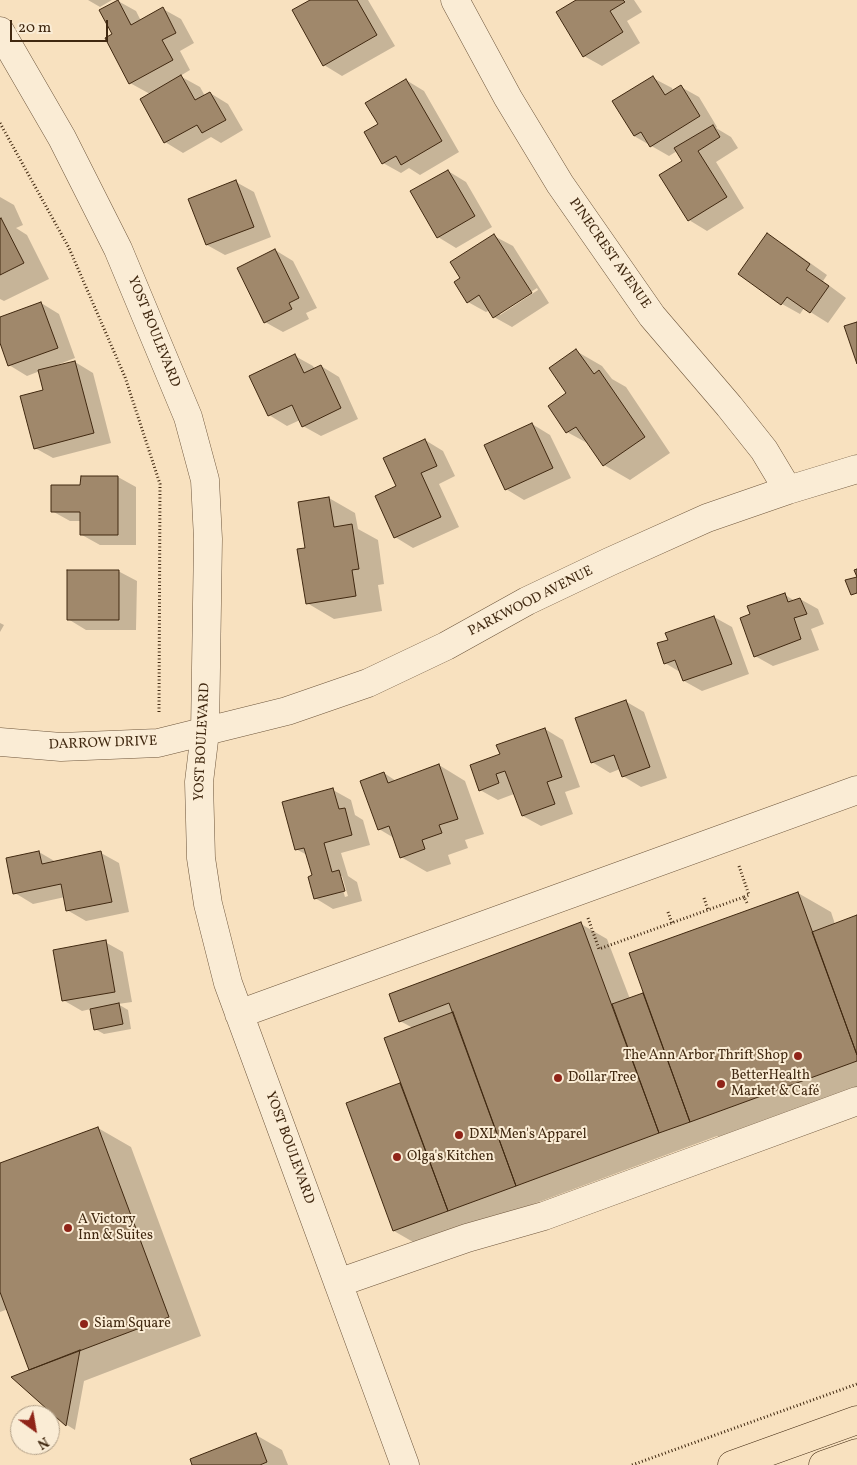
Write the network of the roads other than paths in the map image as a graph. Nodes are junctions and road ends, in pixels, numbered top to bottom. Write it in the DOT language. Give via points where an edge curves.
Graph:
graph roads {
  1 [pos="454,0"];
  2 [pos="0,31"];
  3 [pos="857,469"];
  4 [pos="788,490"];
  5 [pos="205,732"];
  6 [pos="0,742"];
  7 [pos="857,790"];
  8 [pos="239,1014"];
  9 [pos="857,1102"];
  10 [pos="338,1283"];
  11 [pos="857,1420"];
  12 [pos="857,1453"];
  13 [pos="405,1465"];
  14 [pos="732,1465"];
  15 [pos="823,1465"];
  1 -- 4 [label="street, PINECREST AVENUE" via="560,184 652,316 764,450"];
  2 -- 5 [label="street, YOST BOULEVARD" via="62,138 118,249 188,418 205,480 208,529"];
  3 -- 4 [label="street, PARKWOOD AVENUE"];
  4 -- 5 [label="street, PARKWOOD AVENUE" via="707,518 609,562 368,683 287,711"];
  5 -- 6 [label="street, DARROW DRIVE" via="149,744 61,747"];
  5 -- 8 [label="street, YOST BOULEVARD" via="198,782 202,858 208,904"];
  7 -- 8 [label="street"];
  8 -- 10 [label="street, YOST BOULEVARD"];
  9 -- 10 [label="street" via="558,1211 467,1238"];
  10 -- 13 [label="street, YOST BOULEVARD"];
  11 -- 14 [label="main road"];
  12 -- 15 [label="main road"];
}
